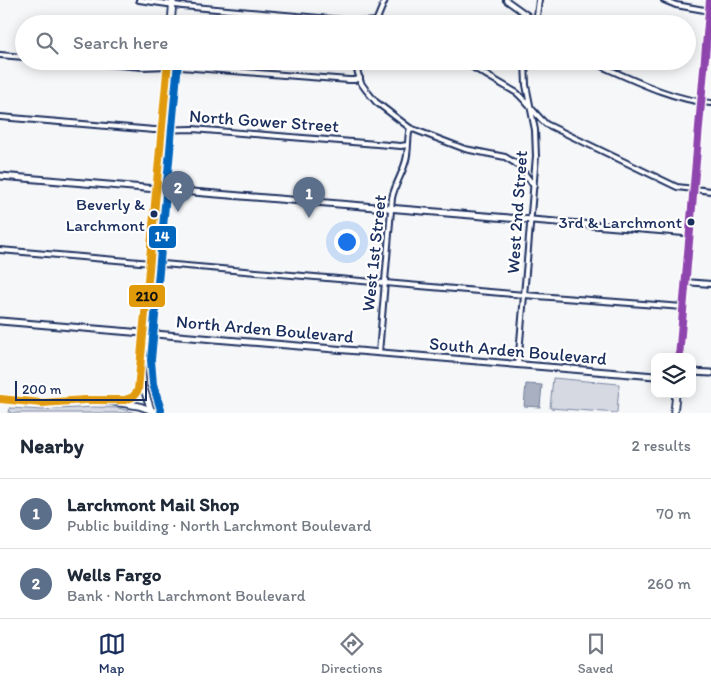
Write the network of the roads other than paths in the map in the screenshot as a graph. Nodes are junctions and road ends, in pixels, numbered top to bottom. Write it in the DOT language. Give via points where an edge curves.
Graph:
graph roads {
  1 [pos="139,0"];
  2 [pos="385,0"];
  3 [pos="506,0"];
  4 [pos="539,0"];
  5 [pos="664,0"];
  6 [pos="710,0"];
  7 [pos="173,2"];
  8 [pos="710,11"];
  9 [pos="172,15"];
  10 [pos="298,15"];
  11 [pos="379,15"];
  12 [pos="527,15"];
  13 [pos="537,15"];
  14 [pos="0,55"];
  15 [pos="15,56"];
  16 [pos="167,70"];
  17 [pos="243,70"];
  18 [pos="357,70"];
  19 [pos="477,70"];
  20 [pos="525,70"];
  21 [pos="612,70"];
  22 [pos="360,78"];
  23 [pos="701,102"];
  24 [pos="711,103"];
  25 [pos="531,108"];
  26 [pos="0,116"];
  27 [pos="410,128"];
  28 [pos="162,130"];
  29 [pos="407,145"];
  30 [pos="0,176"];
  31 [pos="534,186"];
  32 [pos="156,190"];
  33 [pos="694,190"];
  34 [pos="711,191"];
  35 [pos="391,209"];
  36 [pos="531,221"];
  37 [pos="690,234"];
  38 [pos="0,250"];
  39 [pos="149,263"];
  40 [pos="686,282"];
  41 [pos="385,283"];
  42 [pos="711,284"];
  43 [pos="524,295"];
  44 [pos="683,307"];
  45 [pos="0,321"];
  46 [pos="143,333"];
  47 [pos="379,353"];
  48 [pos="679,353"];
  49 [pos="141,360"];
  50 [pos="518,365"];
  51 [pos="696,372"];
  52 [pos="711,373"];
  53 [pos="651,376"];
  54 [pos="676,398"];
  55 [pos="0,400"];
  56 [pos="109,401"];
  57 [pos="151,412"];
  58 [pos="160,413"];
  59 [pos="674,413"];
  1 -- 7 [label="street"];
  2 -- 11 [label="street"];
  3 -- 12 [label="street"];
  4 -- 13 [label="street"];
  5 -- 8 [label="street"];
  6 -- 8 [label="main road"];
  7 -- 9 [label="main road"];
  7 -- 10 [label="street"];
  8 -- 23 [label="main road"];
  14 -- 15 [label="street"];
  16 -- 28 [label="main road"];
  17 -- 22 [label="street" via="349,80"];
  18 -- 22 [label="street"];
  19 -- 25 [label="street" via="517,93"];
  20 -- 25 [label="street, West 2nd Street"];
  21 -- 23 [label="street" via="667,93"];
  22 -- 27 [label="street" via="376,102"];
  23 -- 24 [label="street"];
  23 -- 33 [label="main road"];
  25 -- 31 [label="street, West 2nd Street" via="535,130"];
  25 -- 33 [label="street" via="546,124 661,181"];
  26 -- 28 [label="street, North Gower Street"];
  27 -- 29 [label="street, West 1st Street"];
  27 -- 31 [label="street" via="465,149 505,157 522,170"];
  28 -- 29 [label="street, North Gower Street" via="194,129"];
  28 -- 32 [label="main road"];
  29 -- 35 [label="street, West 1st Street" via="406,160 393,192"];
  30 -- 32 [label="street"];
  31 -- 36 [label="street, West 2nd Street"];
  32 -- 35 [label="street"];
  32 -- 39 [label="main road"];
  33 -- 34 [label="street"];
  33 -- 37 [label="main road"];
  35 -- 36 [label="street"];
  35 -- 41 [label="street, West 1st Street"];
  36 -- 37 [label="street"];
  36 -- 43 [label="street, West 2nd Street"];
  37 -- 40 [label="main road"];
  38 -- 39 [label="street"];
  39 -- 41 [label="street"];
  39 -- 46 [label="main road"];
  40 -- 42 [label="street"];
  40 -- 44 [label="main road"];
  41 -- 43 [label="street"];
  41 -- 47 [label="street, West 1st Street"];
  43 -- 44 [label="street"];
  43 -- 50 [label="street, West 2nd Street"];
  44 -- 48 [label="main road"];
  45 -- 46 [label="street, North Arden Boulevard"];
  46 -- 47 [label="street, North Arden Boulevard"];
  46 -- 49 [label="main road"];
  47 -- 50 [label="street, South Arden Boulevard"];
  49 -- 56 [label="main road" via="136,394 129,399"];
  49 -- 57 [label="main road" via="143,386"];
  50 -- 53 [label="street, South Arden Boulevard"];
  51 -- 52 [label="street"];
  54 -- 59 [label="main road"];
  55 -- 56 [label="main road" via="42,403"];
  56 -- 57 [label="main road" via="139,406"];
  57 -- 58 [label="main road"];
}
